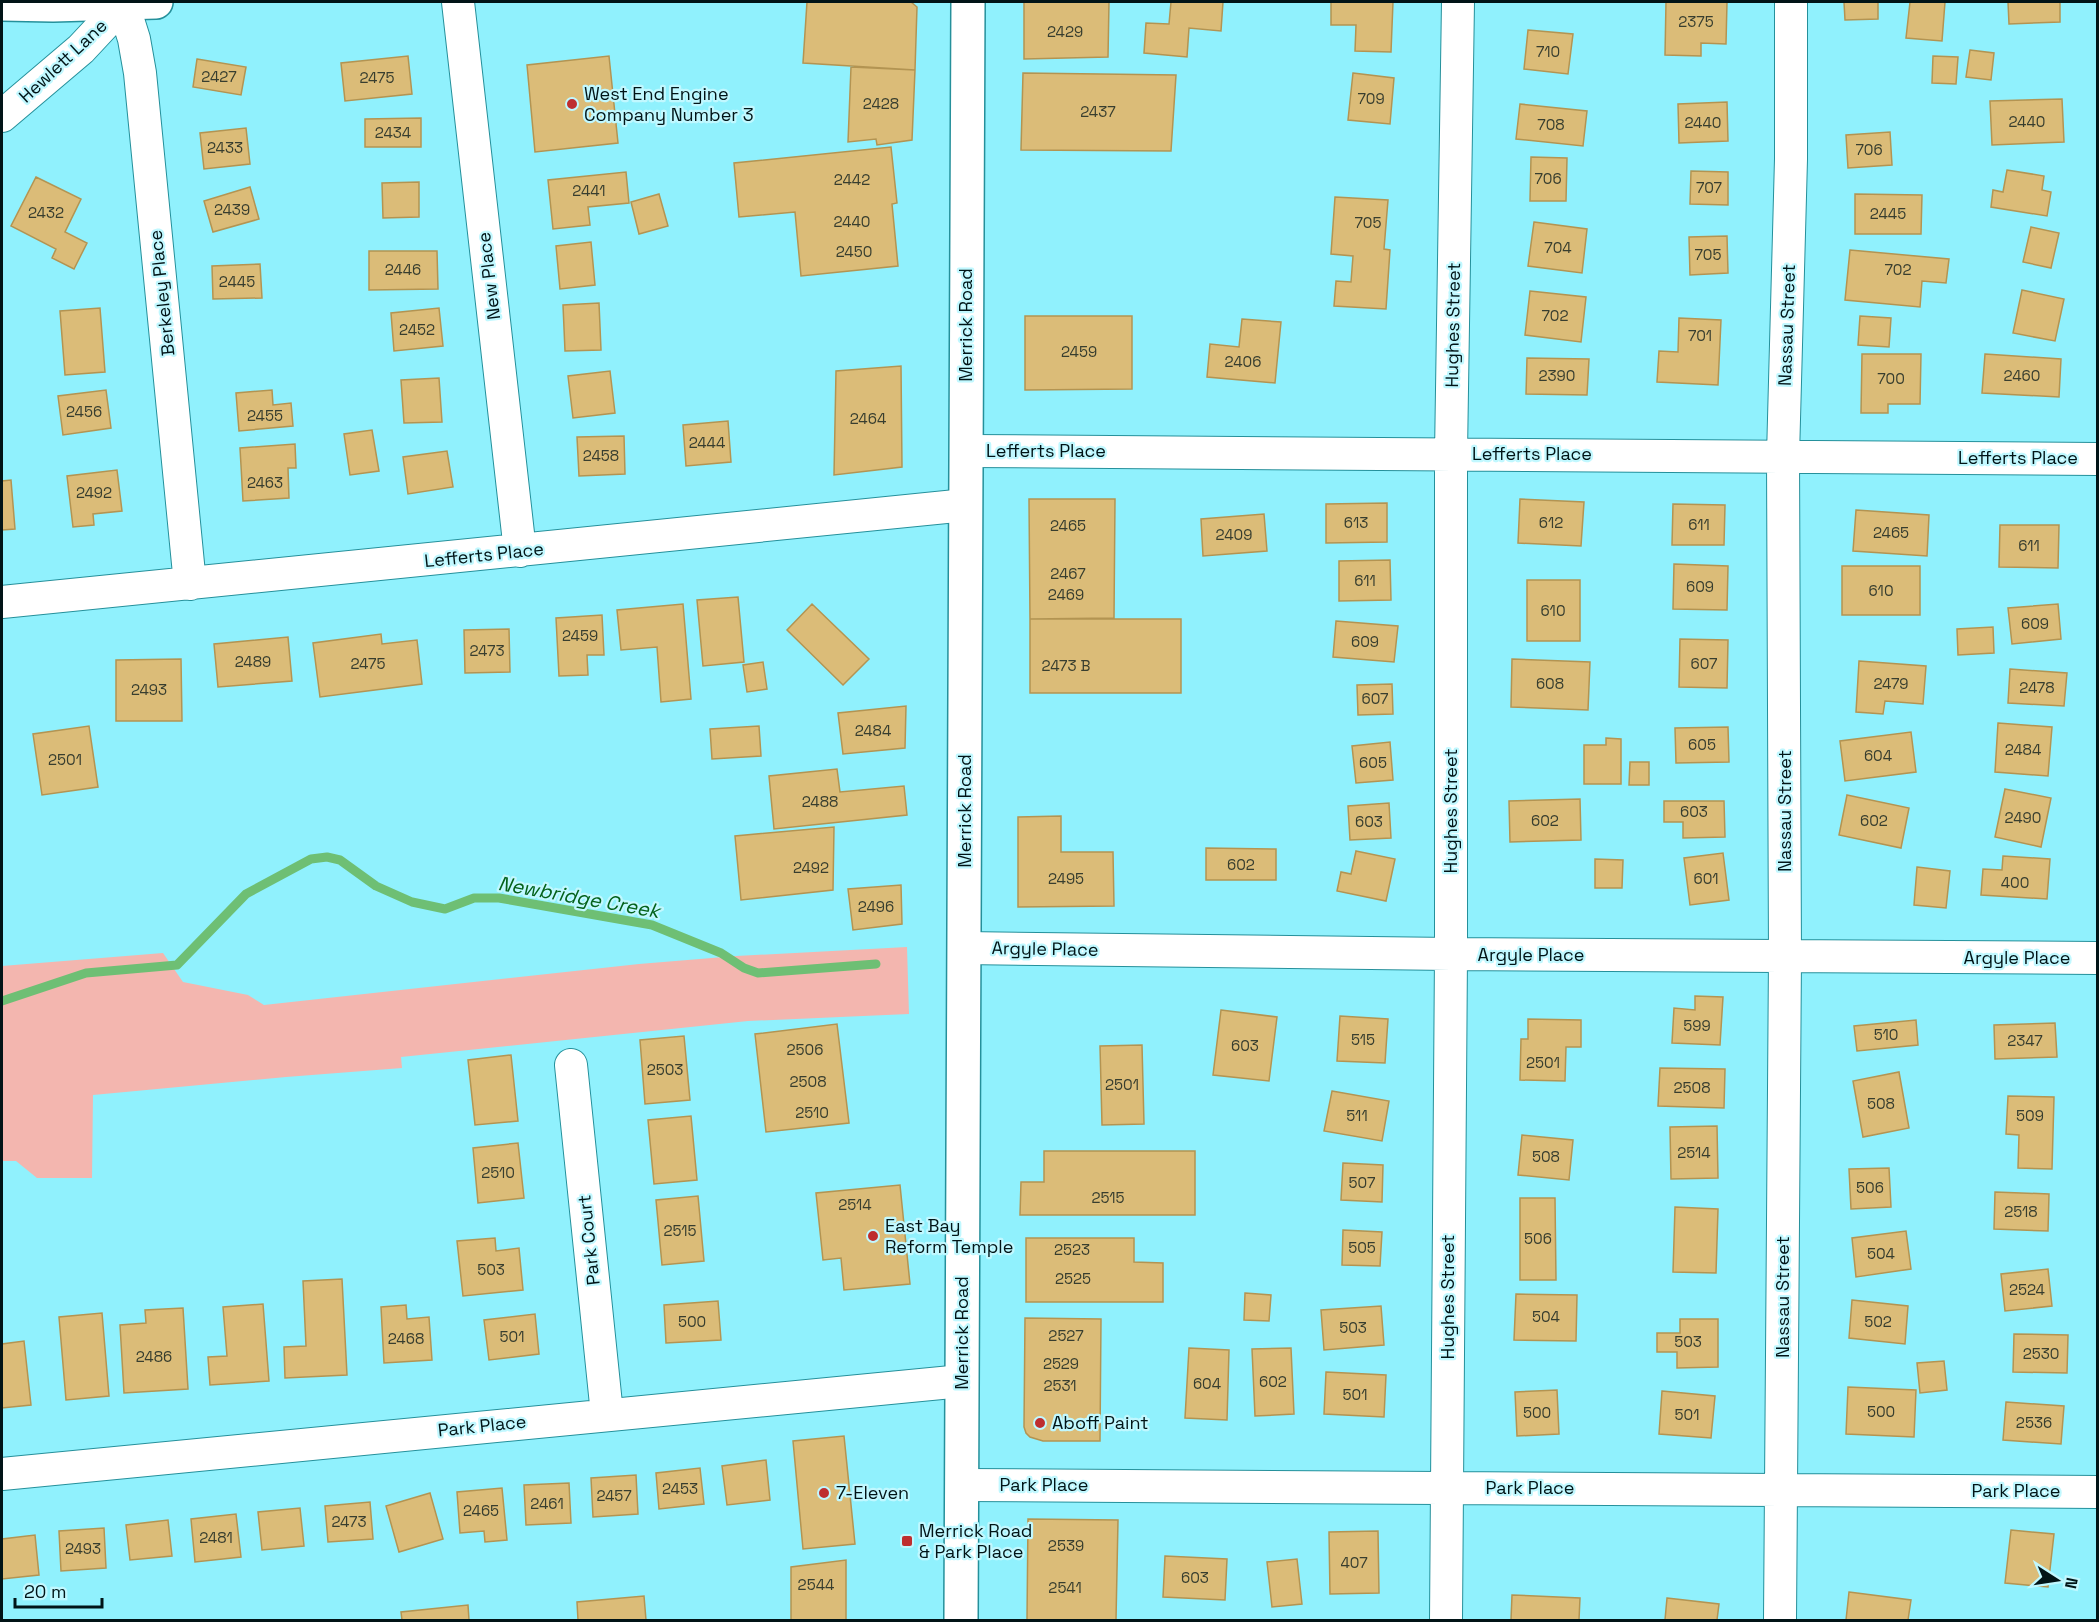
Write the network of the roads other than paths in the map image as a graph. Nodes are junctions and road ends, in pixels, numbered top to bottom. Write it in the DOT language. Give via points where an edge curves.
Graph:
graph roads {
  1 [pos="156,2"];
  2 [pos="458,2"];
  3 [pos="968,2"];
  4 [pos="1458,2"];
  5 [pos="1791,2"];
  6 [pos="2,4"];
  7 [pos="123,4"];
  8 [pos="2,116"];
  9 [pos="966,451"];
  10 [pos="1451,454"];
  11 [pos="1783,456"];
  12 [pos="2097,459"];
  13 [pos="966,505"];
  14 [pos="520,552"];
  15 [pos="190,584"];
  16 [pos="2,602"];
  17 [pos="964,948"];
  18 [pos="1451,954"];
  19 [pos="1785,957"];
  20 [pos="2097,958"];
  21 [pos="571,1065"];
  22 [pos="962,1381"];
  23 [pos="608,1414"];
  24 [pos="2,1474"];
  25 [pos="962,1485"];
  26 [pos="1447,1487"];
  27 [pos="1781,1490"];
  28 [pos="2097,1492"];
  29 [pos="961,1620"];
  30 [pos="1446,1620"];
  31 [pos="1780,1620"];
  1 -- 7 [label="main road"];
  2 -- 14 [label="street, New Place"];
  3 -- 9 [label="main road, Merrick Road"];
  4 -- 10 [label="street, Hughes Street"];
  5 -- 11 [label="street, Nassau Street"];
  6 -- 7 [label="main road"];
  7 -- 8 [label="street, Hewlett Lane" via="81,49"];
  7 -- 15 [label="street, Berkeley Place" via="140,73"];
  9 -- 10 [label="street, Lefferts Place"];
  9 -- 13 [label="main road, Merrick Road"];
  10 -- 11 [label="street, Lefferts Place"];
  10 -- 18 [label="street, Hughes Street"];
  11 -- 12 [label="street, Lefferts Place"];
  11 -- 19 [label="street, Nassau Street"];
  13 -- 14 [label="street, Lefferts Place"];
  13 -- 17 [label="main road, Merrick Road"];
  14 -- 15 [label="street, Lefferts Place"];
  15 -- 16 [label="street, Lefferts Place"];
  17 -- 18 [label="street, Argyle Place"];
  17 -- 22 [label="main road, Merrick Road"];
  18 -- 19 [label="street, Argyle Place"];
  18 -- 26 [label="street, Hughes Street"];
  19 -- 20 [label="street, Argyle Place"];
  19 -- 27 [label="street, Nassau Street"];
  21 -- 23 [label="street, Park Court"];
  22 -- 23 [label="street, Park Place"];
  22 -- 25 [label="main road, Merrick Road"];
  23 -- 24 [label="street, Park Place"];
  25 -- 26 [label="street, Park Place"];
  25 -- 29 [label="main road, Merrick Road"];
  26 -- 27 [label="street, Park Place"];
  26 -- 30 [label="street, Hughes Street"];
  27 -- 28 [label="street, Park Place"];
  27 -- 31 [label="street, Nassau Street"];
}
